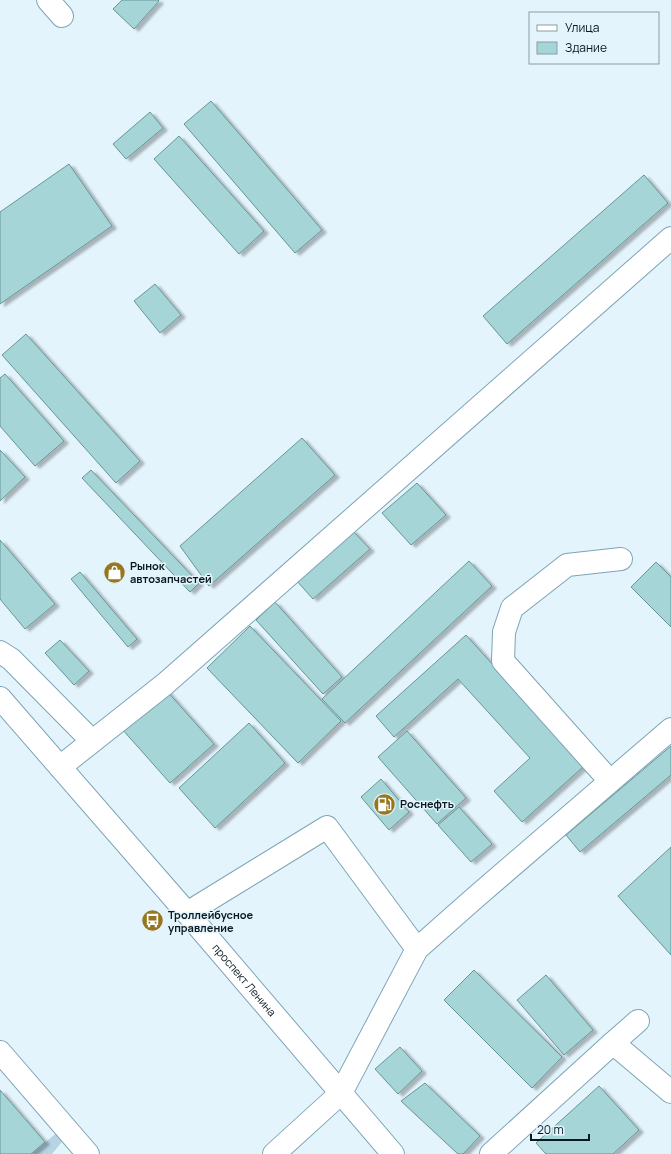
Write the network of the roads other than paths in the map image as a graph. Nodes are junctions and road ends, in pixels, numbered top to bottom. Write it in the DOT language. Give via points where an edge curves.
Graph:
graph roads {
  1 [pos="48,0"];
  2 [pos="62,16"];
  3 [pos="671,238"];
  4 [pos="621,559"];
  5 [pos="0,652"];
  6 [pos="0,698"];
  7 [pos="671,729"];
  8 [pos="92,741"];
  9 [pos="60,768"];
  10 [pos="610,781"];
  11 [pos="187,913"];
  12 [pos="417,949"];
  13 [pos="638,1022"];
  14 [pos="613,1043"];
  15 [pos="0,1052"];
  16 [pos="341,1092"];
  17 [pos="671,1092"];
  18 [pos="88,1154"];
  19 [pos="274,1154"];
  20 [pos="393,1154"];
  21 [pos="491,1154"];
  1 -- 2 [label="main road"];
  3 -- 8 [label="main road" via="165,684"];
  4 -- 10 [label="main road" via="567,565 512,608 504,632 503,661"];
  5 -- 8 [label="main road" via="11,659"];
  6 -- 9 [label="main road, проспект Ленина"];
  7 -- 10 [label="main road"];
  8 -- 9 [label="main road"];
  9 -- 11 [label="main road, проспект Ленина"];
  10 -- 12 [label="main road"];
  11 -- 12 [label="main road" via="328,827"];
  11 -- 16 [label="main road, проспект Ленина"];
  12 -- 16 [label="main road"];
  13 -- 14 [label="main road"];
  14 -- 17 [label="main road"];
  14 -- 21 [label="main road"];
  15 -- 18 [label="main road"];
  16 -- 19 [label="main road"];
  16 -- 20 [label="main road, проспект Ленина"];
}
